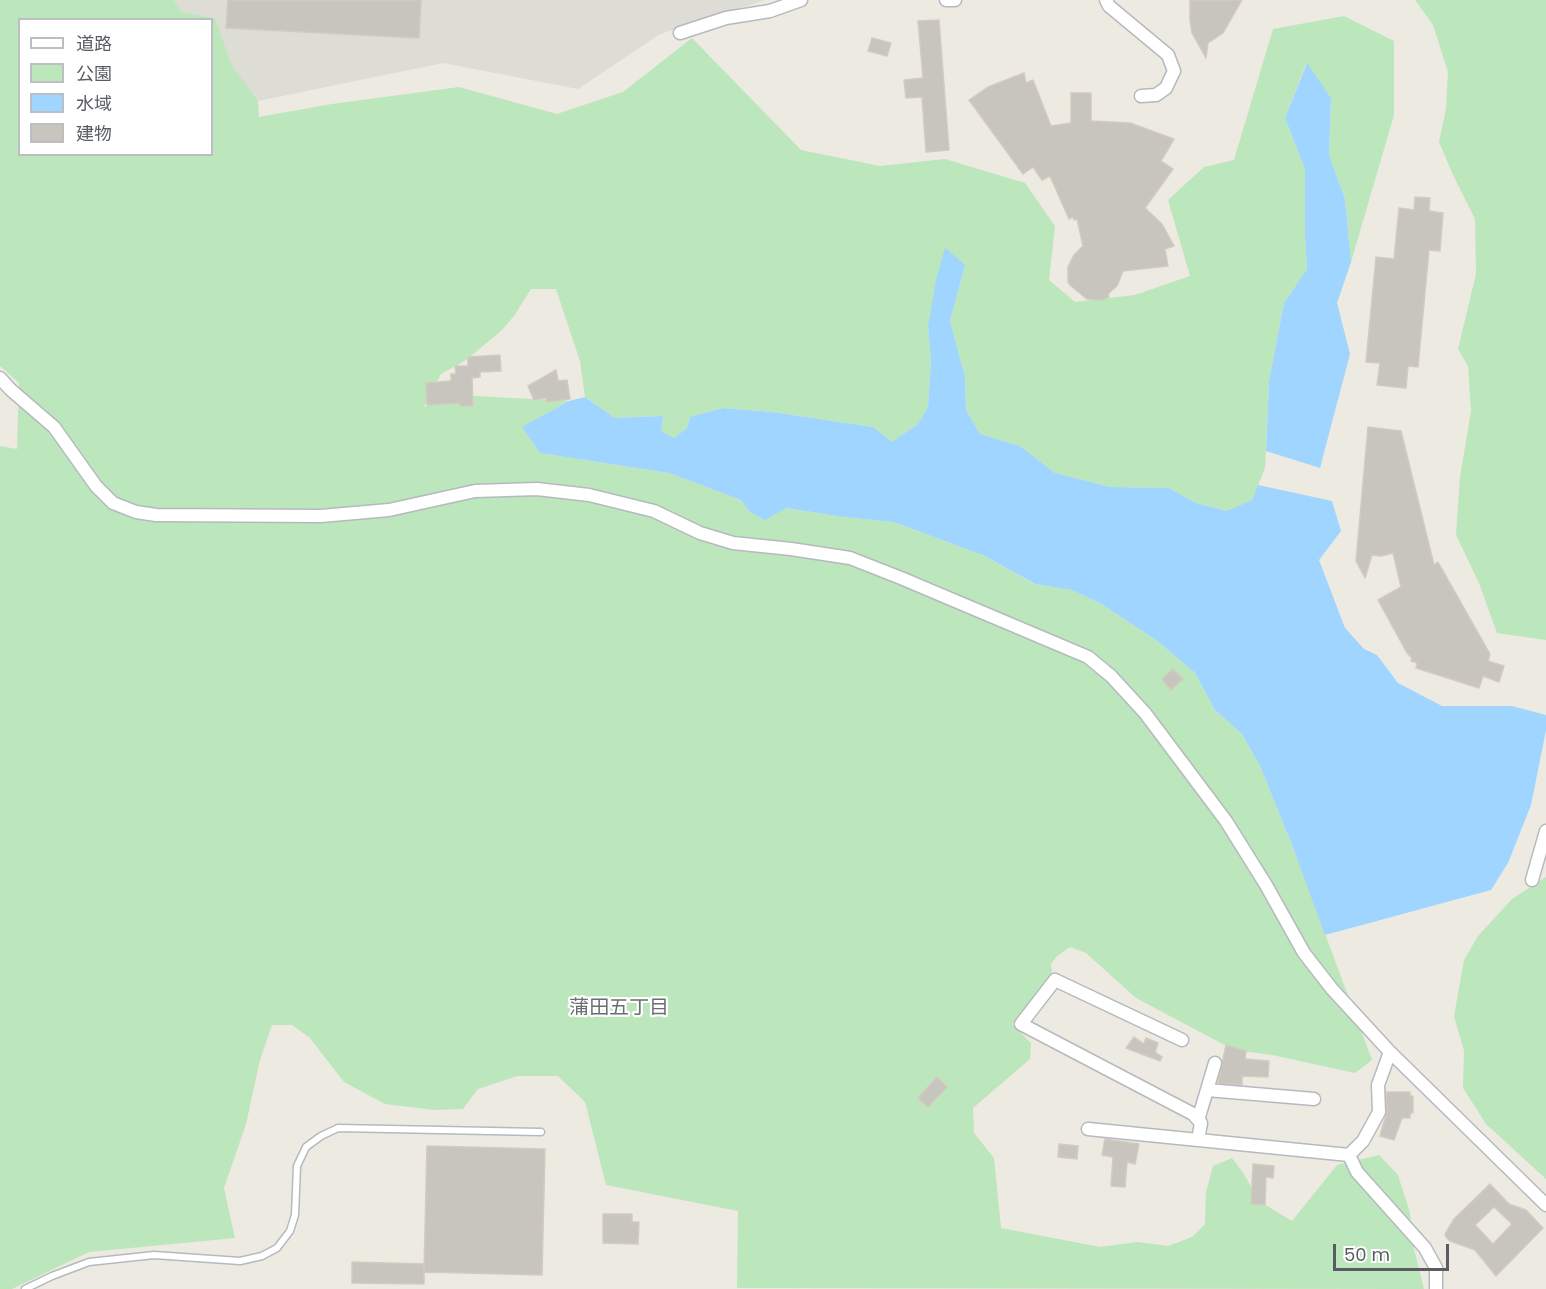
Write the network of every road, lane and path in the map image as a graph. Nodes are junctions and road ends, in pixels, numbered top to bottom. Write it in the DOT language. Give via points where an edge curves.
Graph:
graph roads {
  1 [pos="801,0"];
  2 [pos="946,0"];
  3 [pos="955,0"];
  4 [pos="1106,0"];
  5 [pos="680,33"];
  6 [pos="1141,96"];
  7 [pos="0,378"];
  8 [pos="1546,831"];
  9 [pos="1532,880"];
  10 [pos="1182,1040"];
  11 [pos="1390,1052"];
  12 [pos="1215,1063"];
  13 [pos="1207,1090"];
  14 [pos="1314,1099"];
  15 [pos="1198,1119"];
  16 [pos="1088,1129"];
  17 [pos="541,1132"];
  18 [pos="1198,1140"];
  19 [pos="1349,1155"];
  20 [pos="1546,1205"];
  21 [pos="25,1289"];
  22 [pos="1436,1289"];
  1 -- 5 [label="street"];
  2 -- 3 [label="street"];
  4 -- 6 [label="street" via="1168,55 1174,71 1166,88 1156,95"];
  7 -- 11 [label="street" via="54,427 96,486 113,503 136,512 321,516 389,510 475,491 537,489 589,495 654,511 700,533 733,543 850,558 1088,657 1145,713 1227,821 1304,953"];
  8 -- 9 [label="street"];
  10 -- 15 [label="street" via="1054,980 1021,1024"];
  11 -- 19 [label="street" via="1378,1085 1378,1112 1370,1131"];
  11 -- 20 [label="street"];
  12 -- 13 [label="street"];
  13 -- 14 [label="street"];
  13 -- 15 [label="street"];
  15 -- 18 [label="street"];
  16 -- 18 [label="street"];
  17 -- 21 [label="lane" via="338,1128 306,1147 297,1166 295,1215 290,1231 277,1248 262,1256 240,1261 154,1255 90,1262"];
  18 -- 19 [label="street"];
  19 -- 22 [label="street" via="1357,1172 1425,1248 1436,1268"];
}
